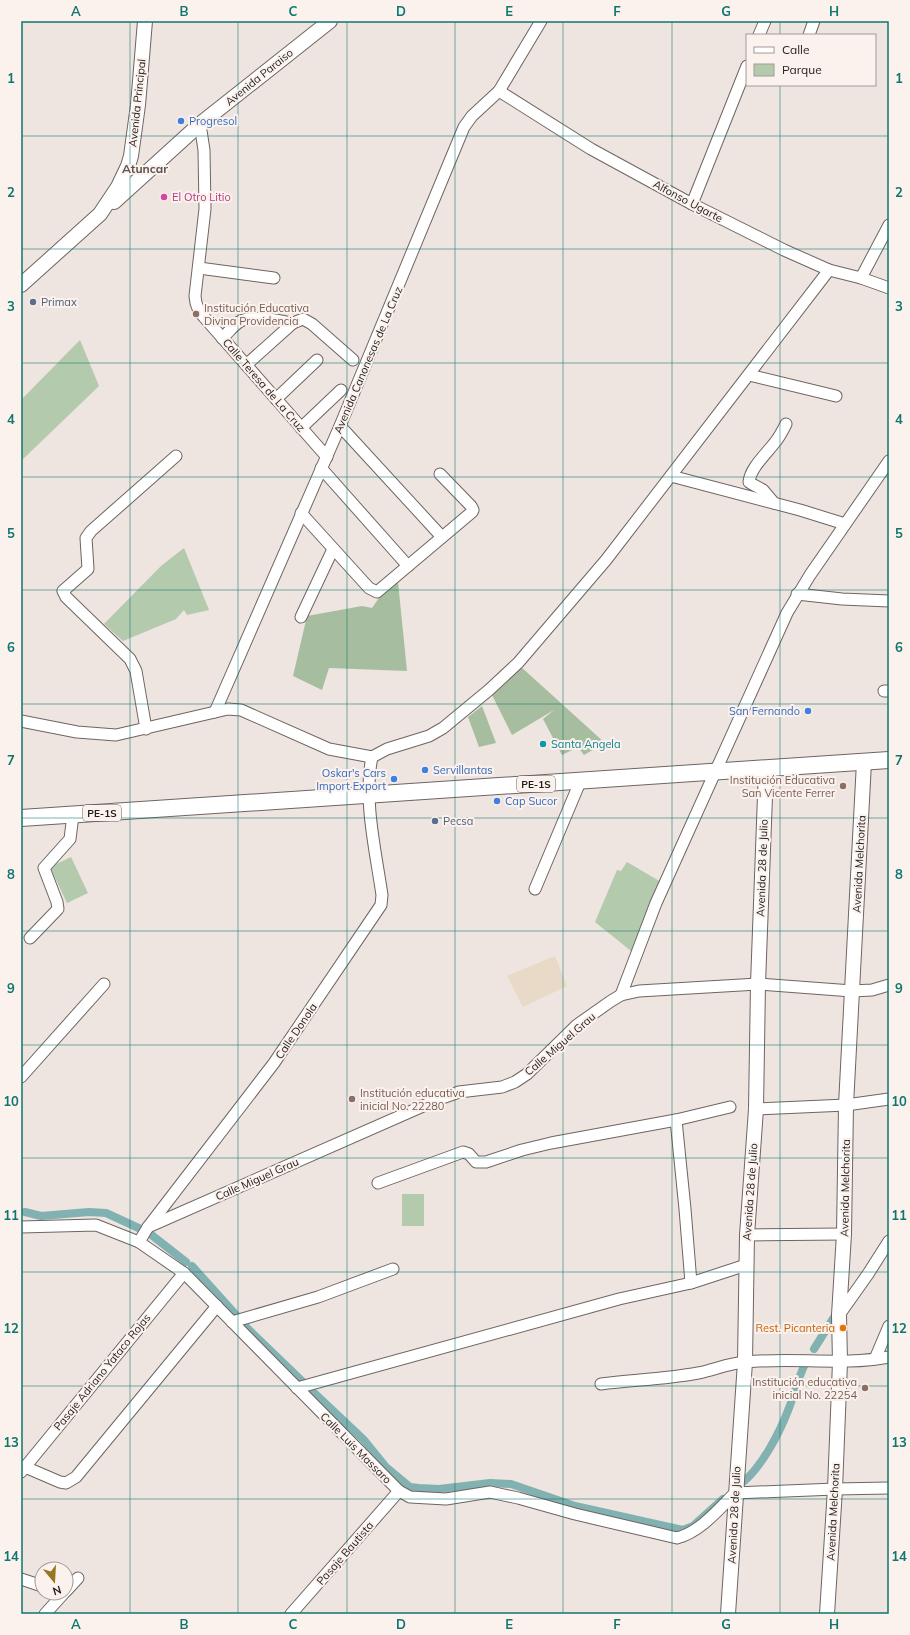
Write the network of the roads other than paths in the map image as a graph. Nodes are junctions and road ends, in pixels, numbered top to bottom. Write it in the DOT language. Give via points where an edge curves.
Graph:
graph roads {
  1 [pos="145,21"];
  2 [pos="330,21"];
  3 [pos="541,21"];
  4 [pos="765,21"];
  5 [pos="814,21"];
  6 [pos="759,34"];
  7 [pos="809,34"];
  8 [pos="746,69"];
  9 [pos="498,91"];
  10 [pos="200,124"];
  11 [pos="131,156"];
  12 [pos="149,170"];
  13 [pos="692,204"];
  14 [pos="100,214"];
  15 [pos="889,225"];
  16 [pos="199,268"];
  17 [pos="830,270"];
  18 [pos="274,278"];
  19 [pos="861,278"];
  20 [pos="21,284"];
  21 [pos="889,288"];
  22 [pos="293,323"];
  23 [pos="222,338"];
  24 [pos="317,360"];
  25 [pos="353,360"];
  26 [pos="246,365"];
  27 [pos="749,375"];
  28 [pos="341,390"];
  29 [pos="836,396"];
  30 [pos="276,399"];
  31 [pos="786,424"];
  32 [pos="340,426"];
  33 [pos="302,428"];
  34 [pos="176,456"];
  35 [pos="327,457"];
  36 [pos="888,463"];
  37 [pos="321,468"];
  38 [pos="440,474"];
  39 [pos="671,476"];
  40 [pos="774,503"];
  41 [pos="301,513"];
  42 [pos="845,524"];
  43 [pos="442,537"];
  44 [pos="332,549"];
  45 [pos="408,566"];
  46 [pos="798,594"];
  47 [pos="889,601"];
  48 [pos="301,617"];
  49 [pos="215,712"];
  50 [pos="21,721"];
  51 [pos="146,729"];
  52 [pos="372,757"];
  53 [pos="889,760"];
  54 [pos="864,762"];
  55 [pos="766,769"];
  56 [pos="716,773"];
  57 [pos="580,782"];
  58 [pos="368,796"];
  59 [pos="73,815"];
  60 [pos="21,818"];
  61 [pos="535,889"];
  62 [pos="30,938"];
  63 [pos="104,984"];
  64 [pos="758,984"];
  65 [pos="889,986"];
  66 [pos="852,991"];
  67 [pos="622,995"];
  68 [pos="21,1077"];
  69 [pos="889,1099"];
  70 [pos="846,1105"];
  71 [pos="730,1108"];
  72 [pos="756,1109"];
  73 [pos="676,1120"];
  74 [pos="378,1182"];
  75 [pos="21,1227"];
  76 [pos="148,1227"];
  77 [pos="844,1234"];
  78 [pos="747,1235"];
  79 [pos="889,1241"];
  80 [pos="139,1242"];
  81 [pos="746,1265"];
  82 [pos="392,1269"];
  83 [pos="184,1273"];
  84 [pos="691,1283"];
  85 [pos="217,1306"];
  86 [pos="839,1315"];
  87 [pos="232,1322"];
  88 [pos="889,1326"];
  89 [pos="889,1356"];
  90 [pos="875,1359"];
  91 [pos="745,1362"];
  92 [pos="840,1362"];
  93 [pos="601,1384"];
  94 [pos="297,1388"];
  95 [pos="23,1470"];
  96 [pos="889,1488"];
  97 [pos="835,1489"];
  98 [pos="399,1491"];
  99 [pos="735,1493"];
  100 [pos="78,1578"];
  101 [pos="21,1579"];
  102 [pos="74,1582"];
  103 [pos="34,1583"];
  104 [pos="57,1601"];
  105 [pos="45,1614"];
  106 [pos="291,1614"];
  107 [pos="728,1614"];
  108 [pos="827,1614"];
  1 -- 11 [label="main road, Avenida Principal"];
  2 -- 10 [label="main road, Avenida Paraiso"];
  3 -- 9 [label="street, Avenida Canonesas de La Cruz"];
  4 -- 6 [label="street"];
  5 -- 7 [label="street"];
  8 -- 13 [label="street"];
  9 -- 13 [label="street, Alfonso Ugarte" via="591,149"];
  9 -- 32 [label="street, Avenida Canonesas de La Cruz" via="464,126"];
  10 -- 12 [label="main road, Avenida Paraiso"];
  10 -- 16 [label="street, Calle Teresa de La Cruz" via="206,188"];
  11 -- 12 [label="main road" via="141,168"];
  11 -- 14 [label="main road, Avenida Principal" via="118,187"];
  12 -- 14 [label="main road, Avenida Paraiso"];
  13 -- 17 [label="street, Alfonso Ugarte"];
  14 -- 20 [label="main road, Avenida Principal"];
  15 -- 19 [label="street"];
  16 -- 18 [label="street"];
  16 -- 23 [label="street, Calle Teresa de La Cruz" via="196,303 199,311"];
  17 -- 19 [label="street, Alfonso Ugarte"];
  17 -- 27 [label="street"];
  19 -- 21 [label="street, Alfonso Ugarte"];
  22 -- 23 [label="street" via="245,319"];
  22 -- 25 [label="street" via="307,320"];
  22 -- 26 [label="street"];
  23 -- 26 [label="street, Calle Teresa de La Cruz"];
  24 -- 30 [label="street"];
  26 -- 30 [label="street, Calle Teresa de La Cruz"];
  27 -- 29 [label="street"];
  27 -- 39 [label="street"];
  28 -- 33 [label="street"];
  30 -- 33 [label="street, Calle Teresa de La Cruz"];
  31 -- 40 [label="street" via="750,477 750,482 763,490"];
  32 -- 35 [label="street, Avenida Canonesas de La Cruz"];
  32 -- 43 [label="street"];
  33 -- 35 [label="street, Calle Teresa de La Cruz"];
  34 -- 51 [label="street" via="91,531 86,538 88,569 63,591 66,597 130,659 136,671"];
  35 -- 37 [label="street, Avenida Canonesas de La Cruz"];
  36 -- 42 [label="street"];
  37 -- 41 [label="street, Avenida Canonesas de La Cruz"];
  37 -- 45 [label="street"];
  38 -- 43 [label="street" via="473,510"];
  39 -- 40 [label="street"];
  39 -- 52 [label="street" via="606,560 518,663 443,728 429,736 387,749"];
  40 -- 42 [label="street"];
  41 -- 44 [label="street"];
  41 -- 49 [label="street, Avenida Canonesas de La Cruz"];
  42 -- 46 [label="street"];
  43 -- 45 [label="street"];
  44 -- 45 [label="street" via="374,592 380,591"];
  44 -- 48 [label="street"];
  46 -- 47 [label="street"];
  46 -- 56 [label="street" via="787,613"];
  49 -- 51 [label="street"];
  49 -- 52 [label="street" via="241,710 328,749"];
  50 -- 51 [label="street" via="77,732 116,735"];
  52 -- 58 [label="street, Calle Donola"];
  53 -- 54 [label="highway, PE-1S"];
  54 -- 55 [label="highway, PE-1S"];
  54 -- 66 [label="main road, Avenida Melchorita"];
  55 -- 56 [label="highway, PE-1S"];
  55 -- 64 [label="main road, Avenida 28 de Julio"];
  56 -- 57 [label="highway, PE-1S"];
  56 -- 67 [label="street" via="656,903"];
  57 -- 58 [label="highway, PE-1S"];
  57 -- 61 [label="street"];
  58 -- 59 [label="highway, PE-1S"];
  58 -- 76 [label="street, Calle Donola" via="382,895 380,905 274,1063"];
  59 -- 60 [label="highway, PE-1S"];
  59 -- 62 [label="street" via="70,839 44,868 58,909"];
  63 -- 68 [label="street"];
  64 -- 66 [label="street, Calle Miguel Grau"];
  64 -- 67 [label="street, Calle Miguel Grau" via="639,990"];
  64 -- 72 [label="main road, Avenida 28 de Julio"];
  65 -- 66 [label="street, Calle Miguel Grau"];
  66 -- 70 [label="main road, Avenida Melchorita"];
  67 -- 76 [label="street, Calle Miguel Grau" via="578,1026 515,1082 502,1087 459,1092 438,1099"];
  69 -- 70 [label="street"];
  70 -- 72 [label="street"];
  70 -- 77 [label="main road, Avenida Melchorita"];
  71 -- 73 [label="street"];
  72 -- 78 [label="main road, Avenida 28 de Julio"];
  73 -- 74 [label="street" via="552,1143 486,1162 476,1162 469,1154 463,1152"];
  73 -- 84 [label="street"];
  75 -- 80 [label="street, Calle Luis Massaro" via="96,1225"];
  76 -- 80 [label="street, Calle Donola"];
  77 -- 78 [label="street"];
  77 -- 86 [label="main road, Avenida Melchorita"];
  78 -- 81 [label="main road, Avenida 28 de Julio"];
  79 -- 86 [label="street"];
  80 -- 83 [label="street, Calle Luis Massaro"];
  81 -- 84 [label="street"];
  81 -- 91 [label="main road, Avenida 28 de Julio"];
  82 -- 87 [label="street" via="318,1297"];
  83 -- 85 [label="street, Calle Luis Massaro"];
  83 -- 95 [label="street, Pasaje Adriano Yataco Rojas"];
  84 -- 94 [label="street" via="619,1299"];
  85 -- 87 [label="street, Calle Luis Massaro"];
  85 -- 95 [label="street" via="71,1481 60,1482"];
  86 -- 92 [label="main road, Avenida Melchorita"];
  87 -- 94 [label="street, Calle Luis Massaro"];
  88 -- 90 [label="street"];
  89 -- 90 [label="street"];
  90 -- 92 [label="street"];
  91 -- 92 [label="street"];
  91 -- 93 [label="street" via="698,1373"];
  91 -- 99 [label="main road, Avenida 28 de Julio"];
  92 -- 97 [label="main road, Avenida Melchorita"];
  94 -- 98 [label="street, Calle Luis Massaro"];
  96 -- 97 [label="street"];
  97 -- 99 [label="street"];
  97 -- 108 [label="main road, Avenida Melchorita"];
  98 -- 99 [label="street, Calle Luis Massaro" via="410,1497 439,1499 490,1492 677,1538 696,1529"];
  98 -- 106 [label="street, Pasaje Bautista"];
  99 -- 107 [label="main road, Avenida 28 de Julio"];
  100 -- 102 [label="street"];
  101 -- 103 [label="street"];
  104 -- 105 [label="street"];
}
